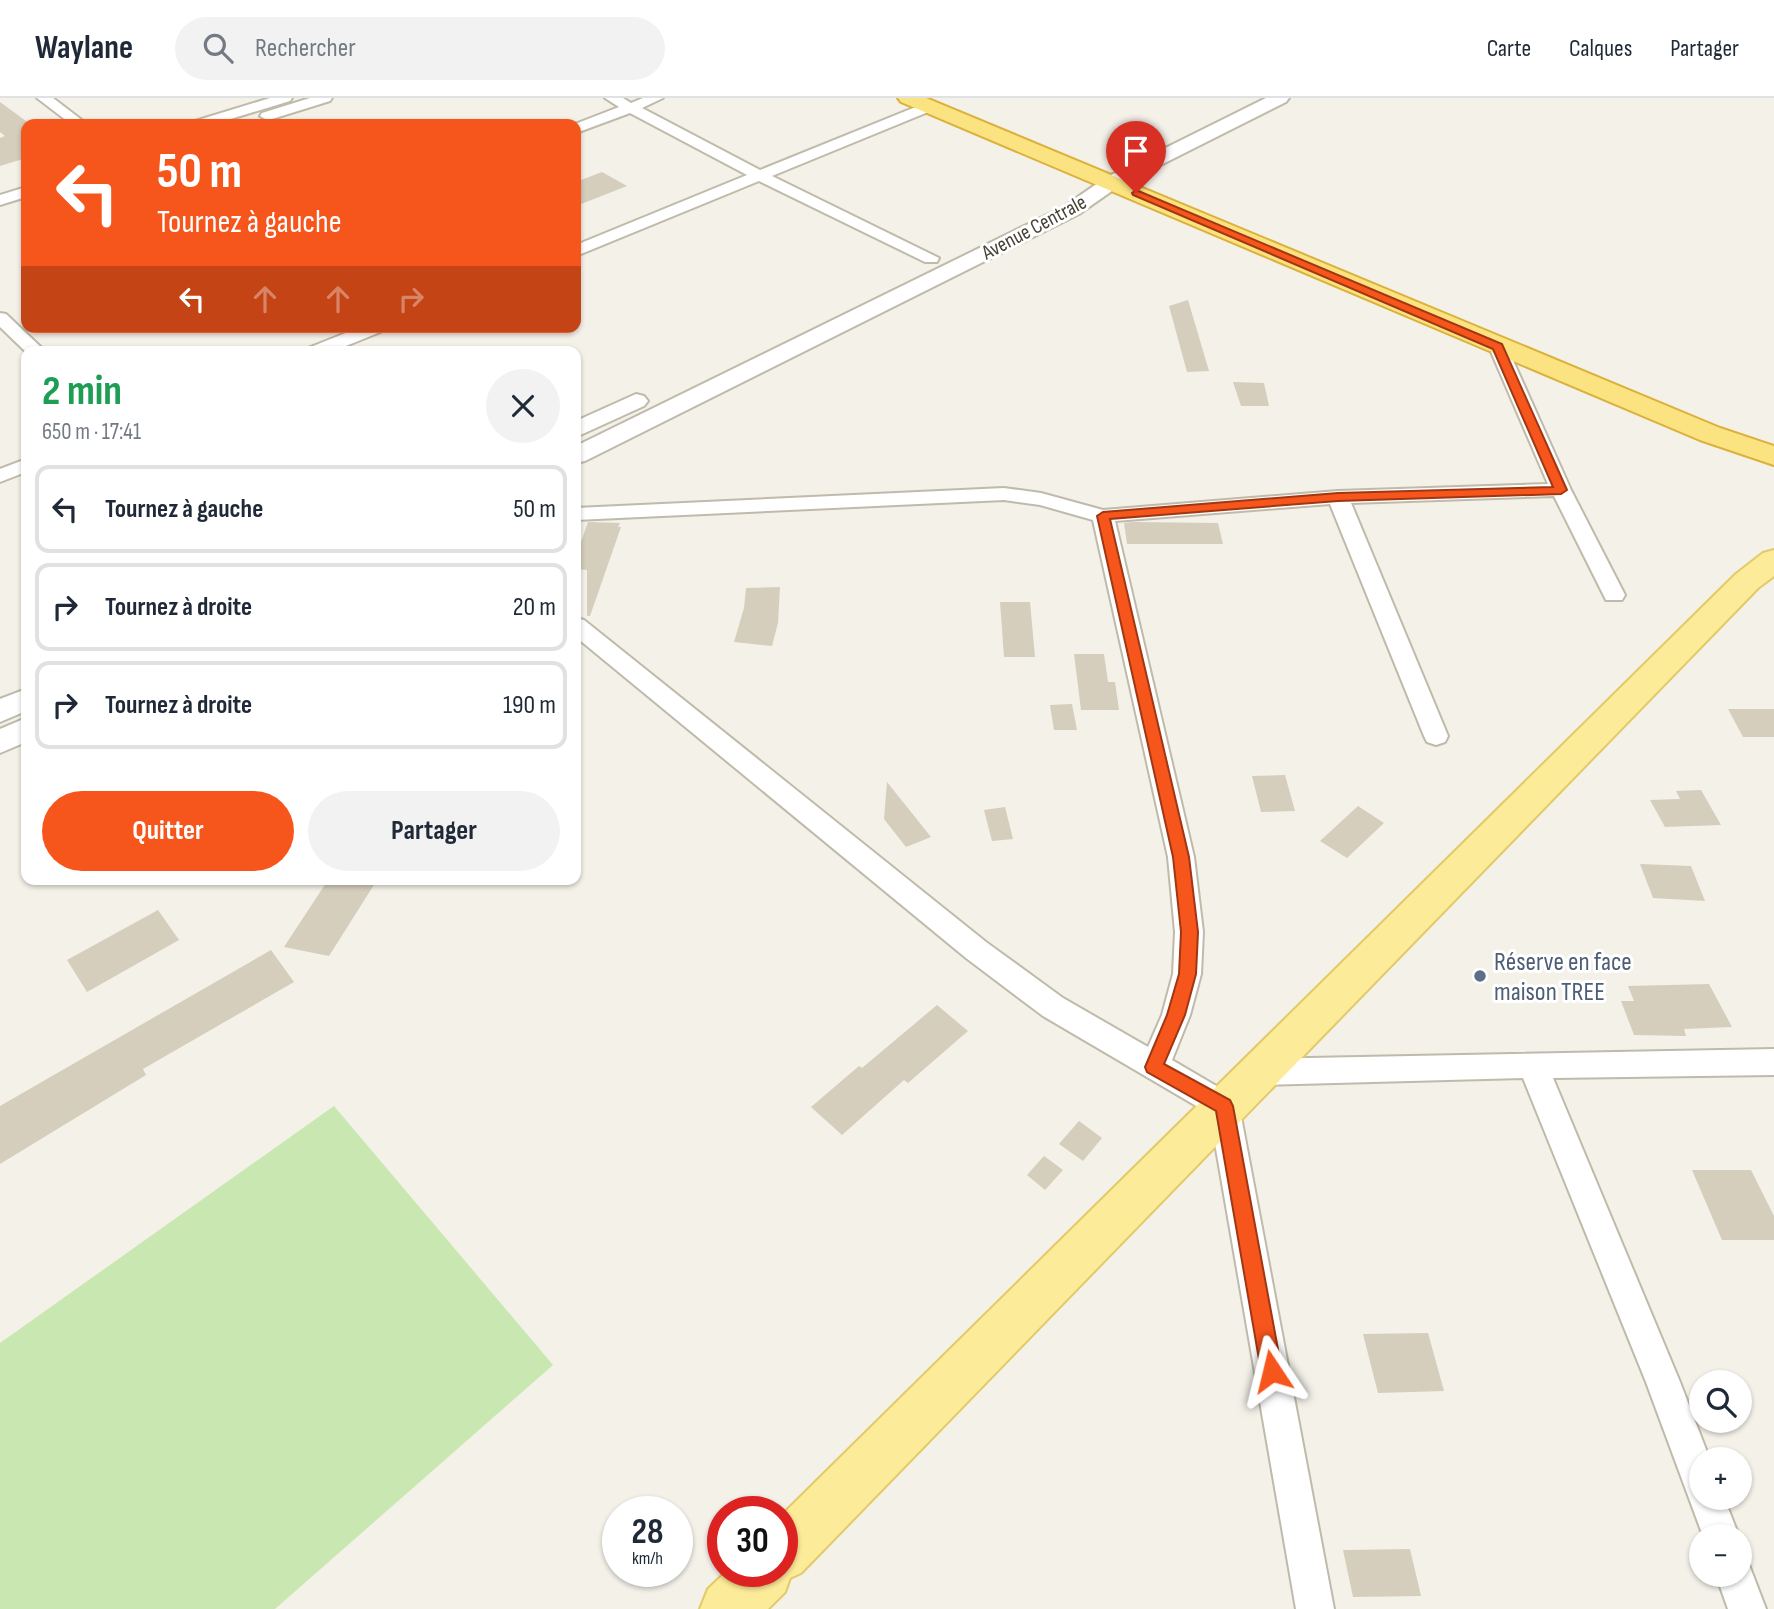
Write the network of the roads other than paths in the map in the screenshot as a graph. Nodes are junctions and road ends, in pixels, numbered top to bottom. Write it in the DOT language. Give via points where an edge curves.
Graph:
graph roads {
  1 [pos="44,98"];
  2 [pos="285,98"];
  3 [pos="325,98"];
  4 [pos="611,98"];
  5 [pos="656,98"];
  6 [pos="1280,98"];
  7 [pos="918,102"];
  8 [pos="631,108"];
  9 [pos="73,119"];
  10 [pos="216,119"];
  11 [pos="258,119"];
  12 [pos="581,128"];
  13 [pos="760,176"];
  14 [pos="21,180"];
  15 [pos="1112,182"];
  16 [pos="0,186"];
  17 [pos="21,194"];
  18 [pos="0,201"];
  19 [pos="581,249"];
  20 [pos="931,258"];
  21 [pos="10,326"];
  22 [pos="360,333"];
  23 [pos="772,335"];
  24 [pos="31,346"];
  25 [pos="328,346"];
  26 [pos="1498,346"];
  27 [pos="649,394"];
  28 [pos="581,428"];
  29 [pos="1710,434"];
  30 [pos="581,454"];
  31 [pos="1774,456"];
  32 [pos="21,467"];
  33 [pos="1774,473"];
  34 [pos="0,476"];
  35 [pos="1561,490"];
  36 [pos="1338,497"];
  37 [pos="581,514"];
  38 [pos="1103,516"];
  39 [pos="1774,533"];
  40 [pos="1761,571"];
  41 [pos="1614,595"];
  42 [pos="581,629"];
  43 [pos="21,701"];
  44 [pos="0,711"];
  45 [pos="21,732"];
  46 [pos="1436,736"];
  47 [pos="0,742"];
  48 [pos="1774,1062"];
  49 [pos="1533,1065"];
  50 [pos="1154,1067"];
  51 [pos="1258,1072"];
  52 [pos="1224,1106"];
  53 [pos="1689,1452"];
  54 [pos="798,1538"];
  55 [pos="750,1587"];
  56 [pos="1739,1587"];
  57 [pos="729,1609"];
  58 [pos="1315,1609"];
  59 [pos="1747,1609"];
  1 -- 9 [label="street"];
  2 -- 10 [label="street"];
  3 -- 11 [label="street"];
  4 -- 8 [label="street"];
  5 -- 8 [label="street"];
  6 -- 15 [label="street"];
  7 -- 13 [label="street"];
  7 -- 15 [label="highway"];
  8 -- 12 [label="street"];
  8 -- 13 [label="street"];
  13 -- 19 [label="street"];
  13 -- 20 [label="street"];
  14 -- 16 [label="street"];
  15 -- 20 [label="street, Avenue Centrale" via="1046,203"];
  15 -- 26 [label="highway"];
  15 -- 30 [label="street, Avenue Centrale" via="1072,210"];
  17 -- 18 [label="street"];
  20 -- 23 [label="street, Avenue Centrale"];
  21 -- 24 [label="street"];
  22 -- 25 [label="street"];
  26 -- 29 [label="highway"];
  26 -- 35 [label="street"];
  27 -- 28 [label="street"];
  29 -- 31 [label="highway"];
  29 -- 33 [label="highway"];
  32 -- 34 [label="street"];
  35 -- 36 [label="street"];
  35 -- 41 [label="street"];
  36 -- 38 [label="street"];
  36 -- 46 [label="street"];
  37 -- 38 [label="street" via="1004,494"];
  38 -- 50 [label="street" via="1181,857 1189,932 1187,974"];
  39 -- 40 [label="main road"];
  40 -- 51 [label="main road"];
  42 -- 50 [label="street" via="976,950 1053,1007"];
  43 -- 44 [label="street"];
  45 -- 47 [label="street"];
  48 -- 49 [label="street"];
  49 -- 51 [label="street"];
  49 -- 53 [label="street"];
  50 -- 52 [label="street"];
  51 -- 52 [label="main road"];
  52 -- 54 [label="main road"];
  52 -- 58 [label="street"];
  55 -- 57 [label="main road"];
  56 -- 59 [label="street"];
}
